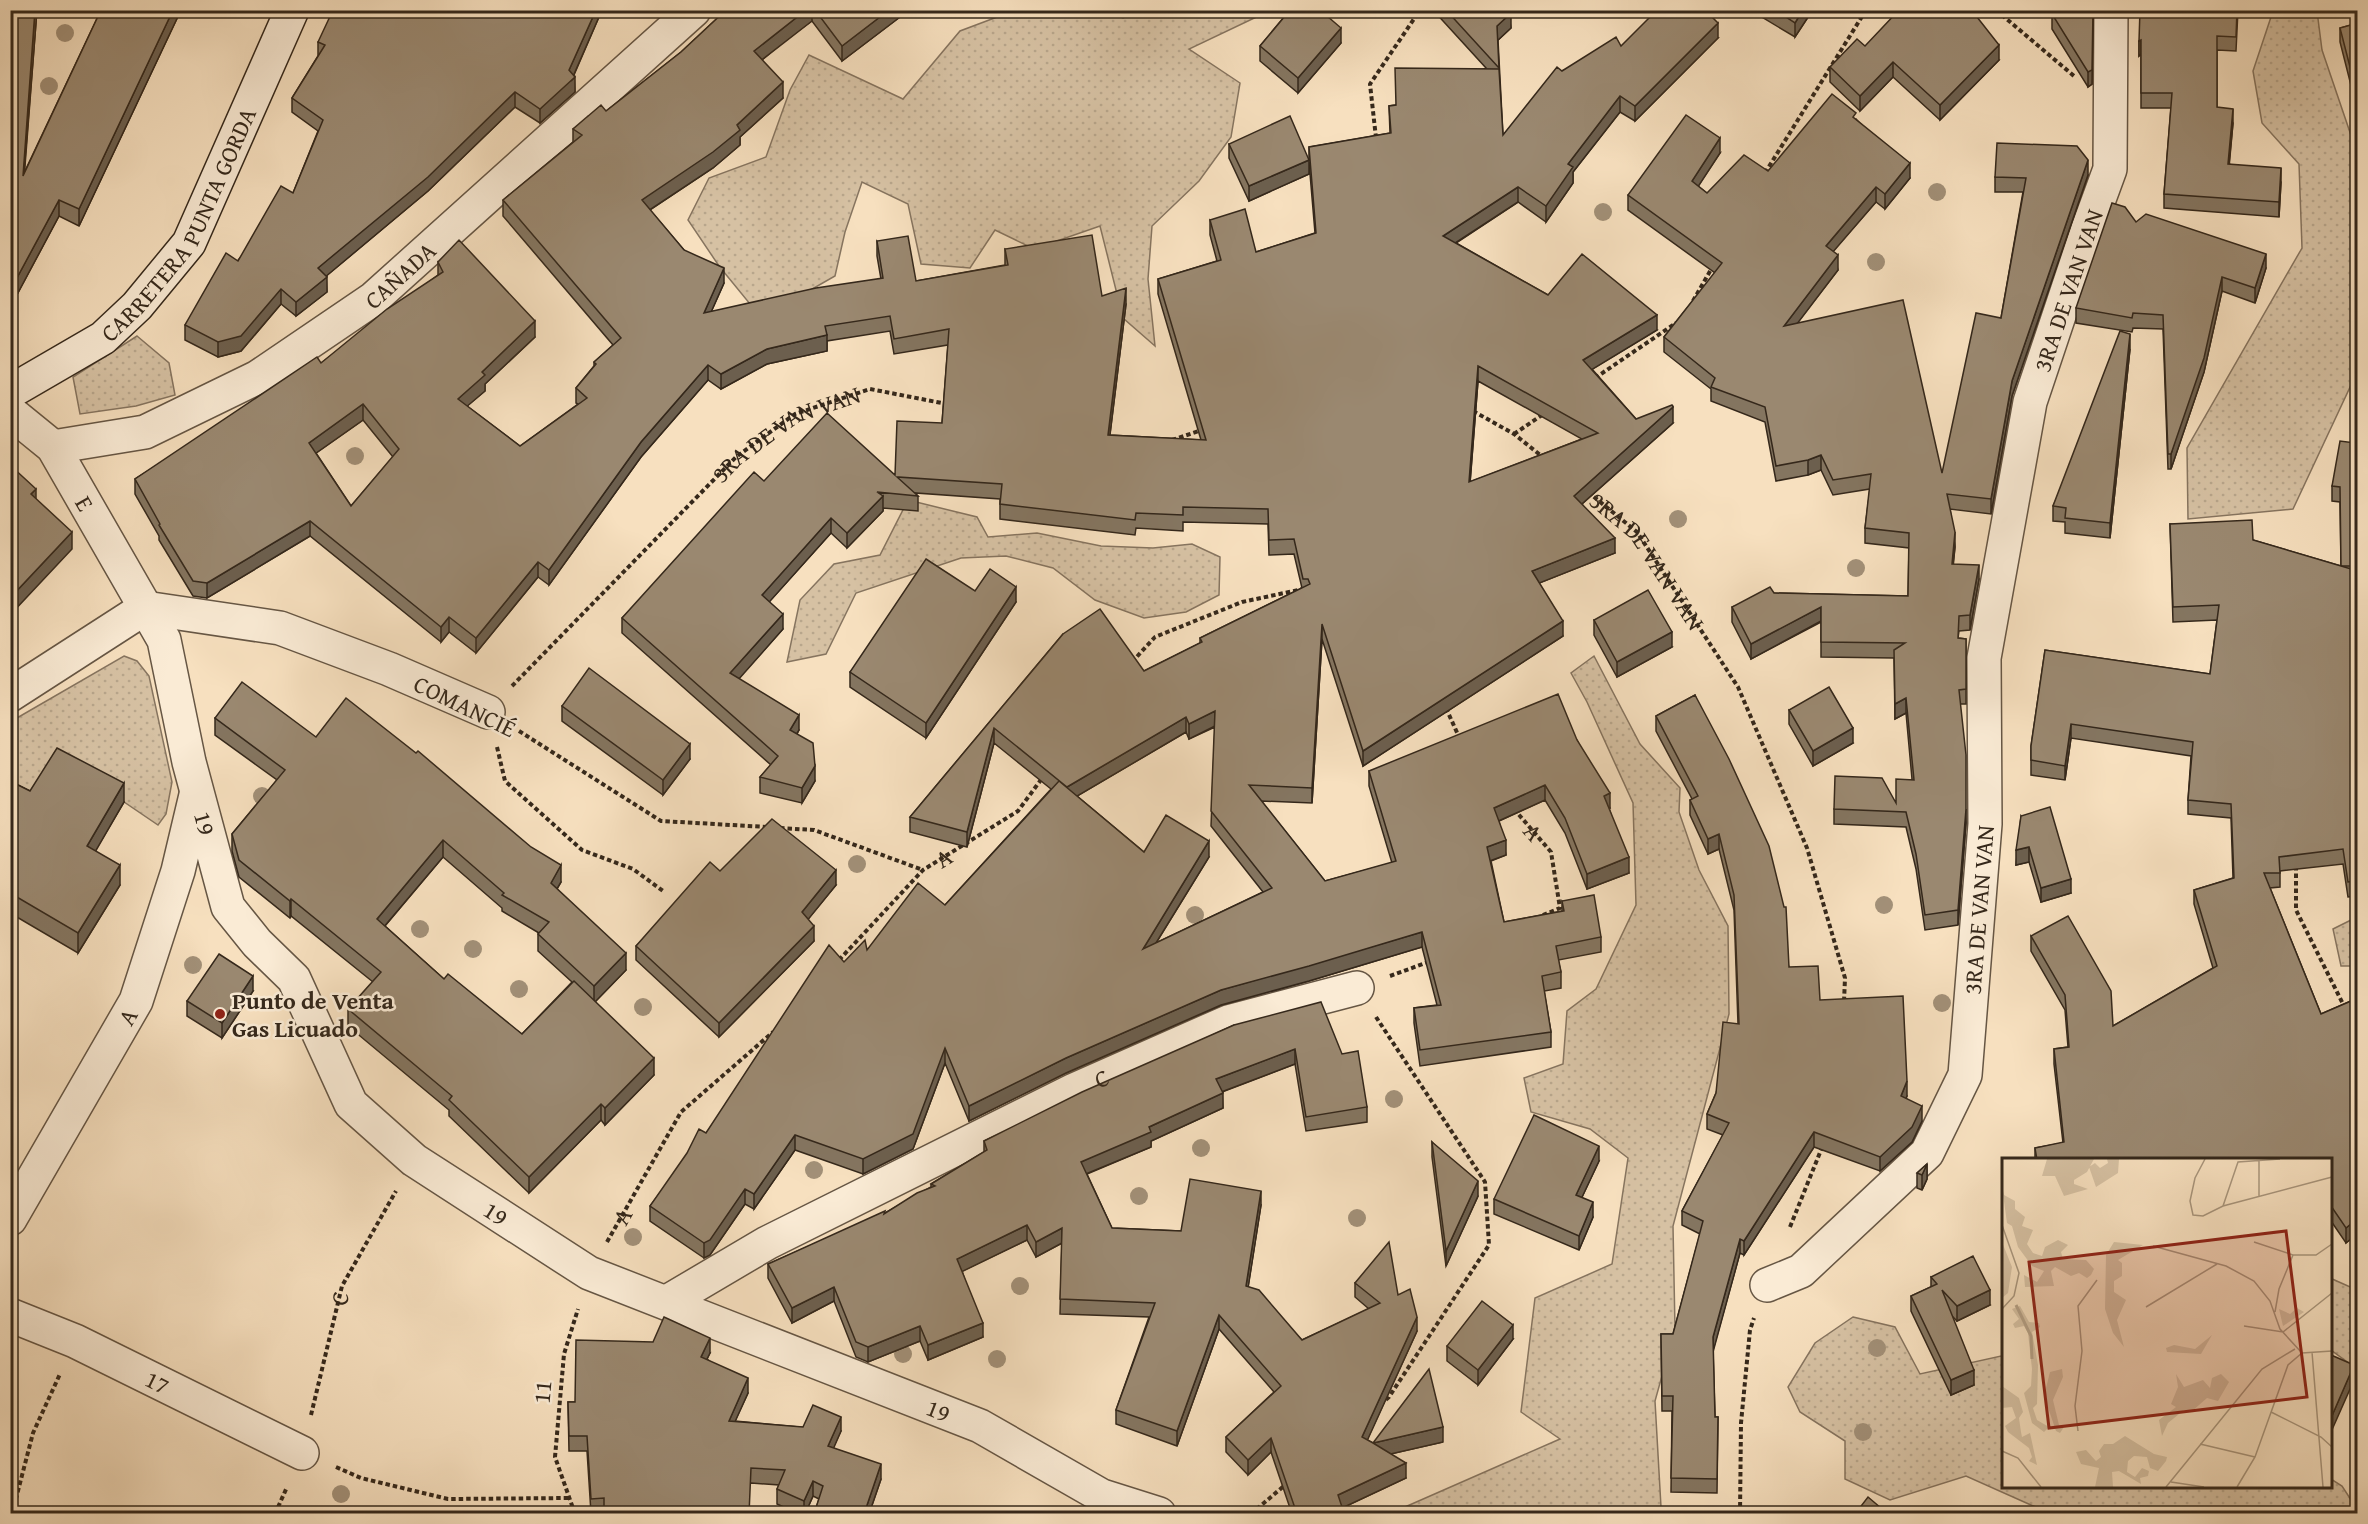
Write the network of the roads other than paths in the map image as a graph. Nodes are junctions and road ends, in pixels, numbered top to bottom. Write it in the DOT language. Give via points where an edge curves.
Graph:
graph roads {
  1 [pos="292,10"];
  2 [pos="694,10"];
  3 [pos="2111,10"];
  4 [pos="10,392"];
  5 [pos="10,412"];
  6 [pos="53,447"];
  7 [pos="145,608"];
  8 [pos="10,695"];
  9 [pos="488,712"];
  10 [pos="197,793"];
  11 [pos="1357,988"];
  12 [pos="10,1219"];
  13 [pos="1767,1286"];
  14 [pos="667,1302"];
  15 [pos="10,1315"];
  16 [pos="302,1453"];
  17 [pos="1159,1514"];
  1 -- 4 [label="street, CARRETERA PUNTA GORDA" via="189,243 137,306 103,338"];
  2 -- 6 [label="street, CAÑADA" via="373,299 258,377 145,432"];
  3 -- 13 [label="street, 3RA DE VAN VAN" via="2110,169 2030,402 1984,658 1985,824 1965,1075 1927,1153 1801,1271"];
  5 -- 6 [label="street, E"];
  6 -- 7 [label="street, E"];
  7 -- 8 [label="street"];
  7 -- 9 [label="street, COMANCIÉ" via="280,628"];
  7 -- 10 [label="street, 19" via="164,640"];
  10 -- 12 [label="street, A" via="178,871 136,1001"];
  10 -- 14 [label="street, 19" via="228,907 294,979 351,1104 414,1160 589,1273"];
  11 -- 14 [label="street, C" via="1228,1022 1074,1090 767,1243"];
  14 -- 17 [label="street, 19" via="980,1426 1102,1496"];
  15 -- 16 [label="street, 17" via="75,1341"];
}
